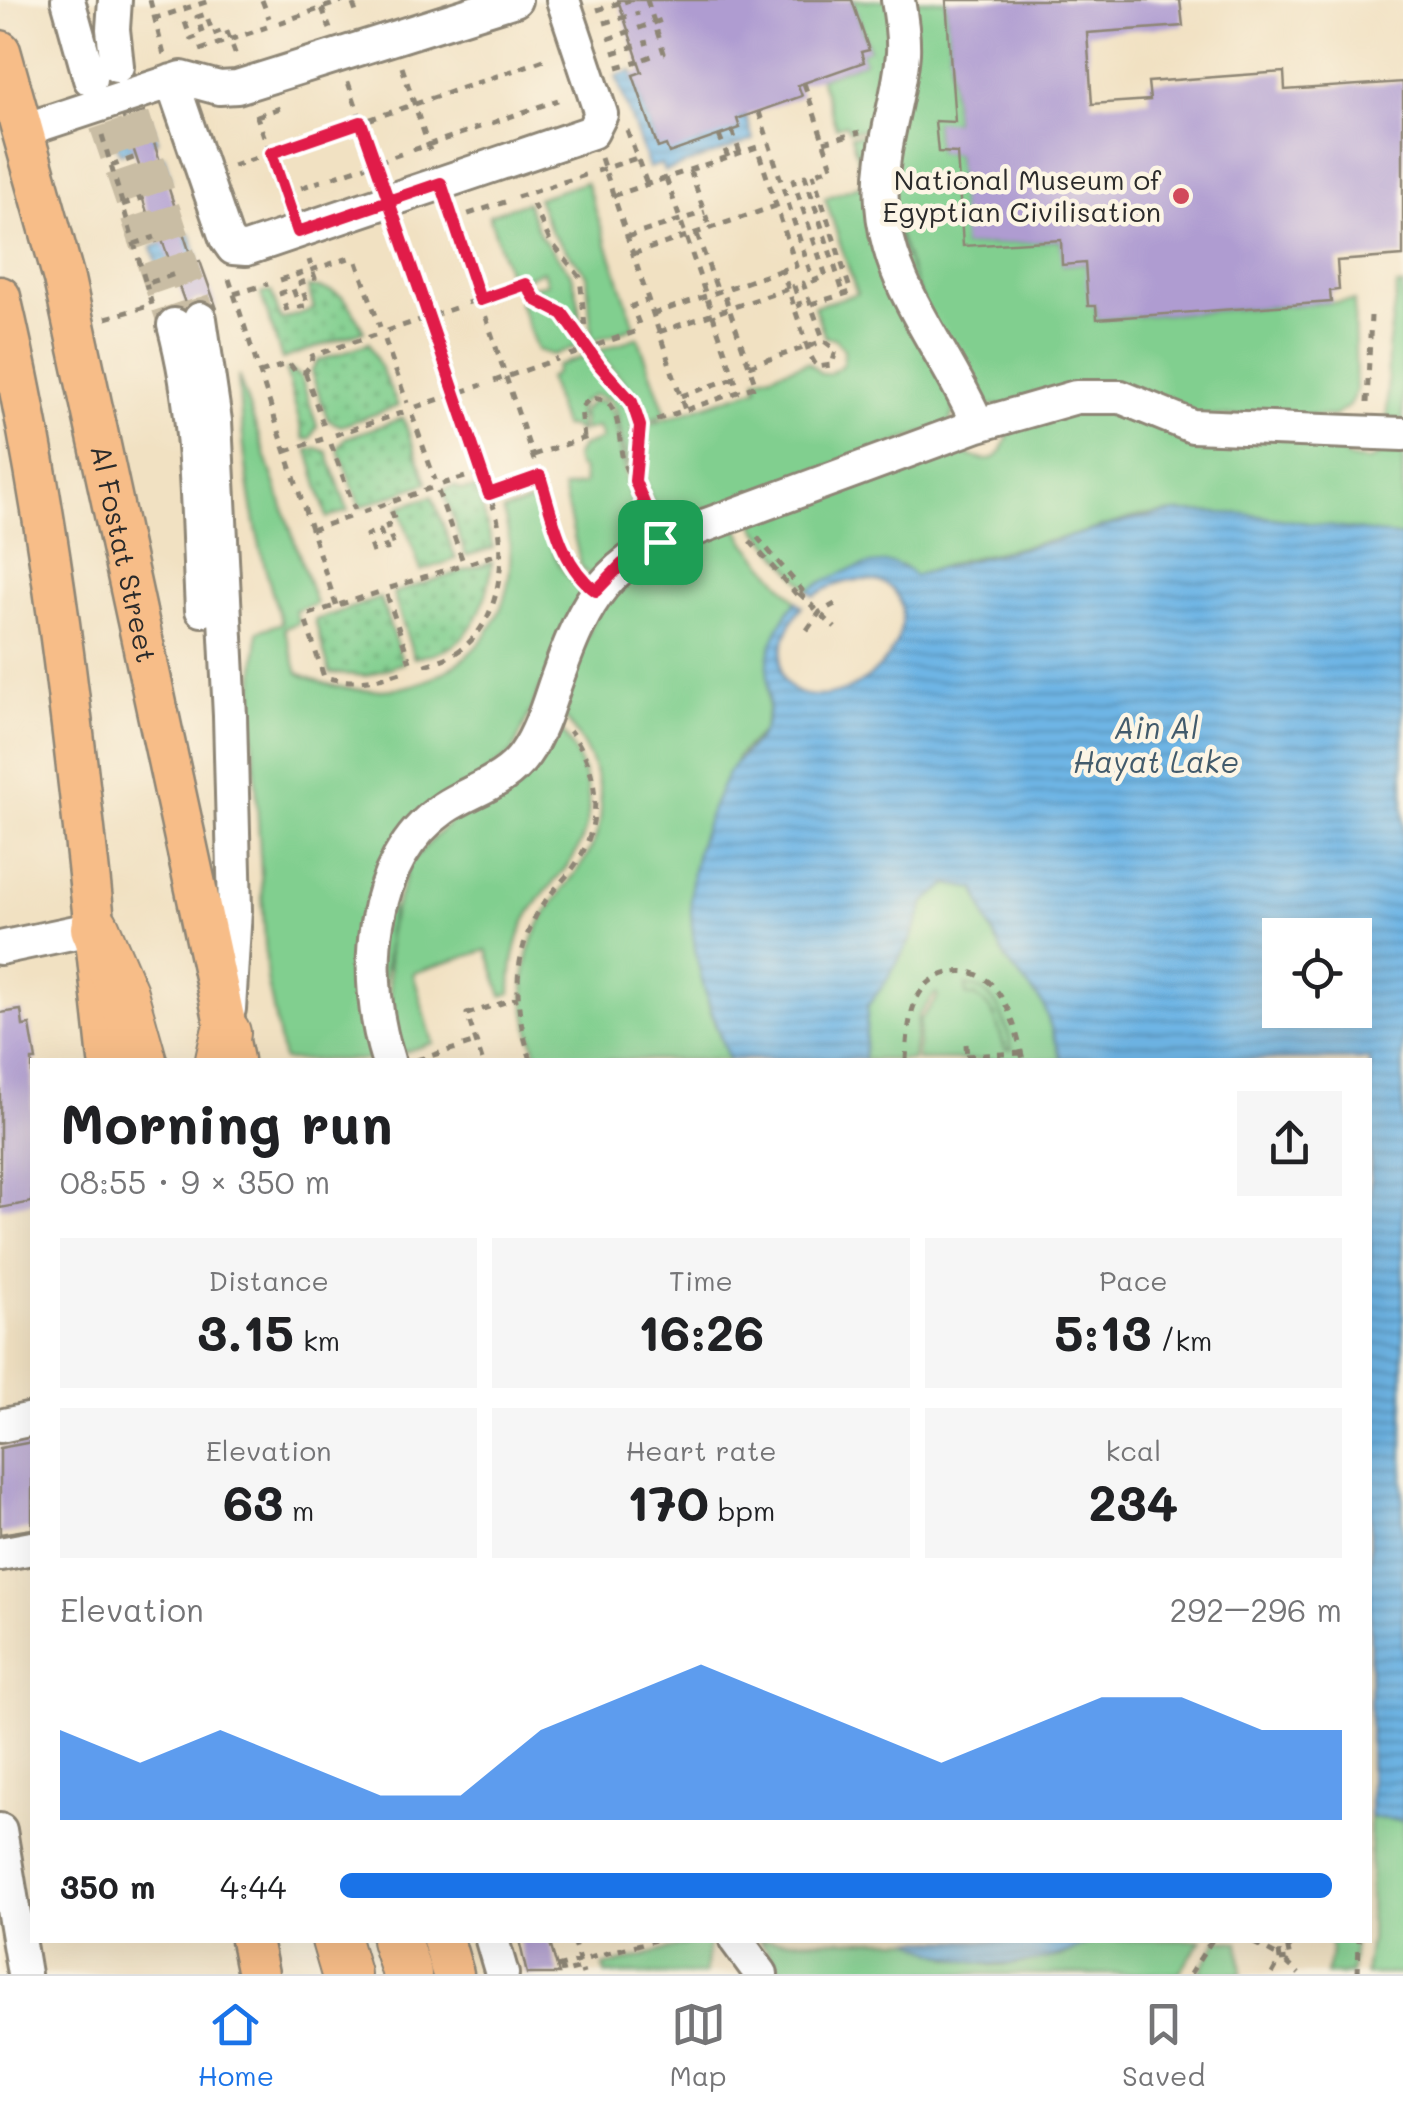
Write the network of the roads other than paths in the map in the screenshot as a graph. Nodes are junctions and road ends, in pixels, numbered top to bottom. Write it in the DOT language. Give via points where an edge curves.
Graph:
graph roads {
  1 [pos="68,0"];
  2 [pos="115,0"];
  3 [pos="516,0"];
  4 [pos="563,0"];
  5 [pos="898,0"];
  6 [pos="0,52"];
  7 [pos="172,81"];
  8 [pos="100,84"];
  9 [pos="24,130"];
  10 [pos="187,322"];
  11 [pos="4,330"];
  12 [pos="978,425"];
  13 [pos="1403,434"];
  14 [pos="95,928"];
  15 [pos="0,948"];
  16 [pos="226,1051"];
  17 [pos="110,1058"];
  18 [pos="141,1058"];
  19 [pos="388,1058"];
  20 [pos="30,1419"];
  21 [pos="0,1426"];
  22 [pos="30,1548"];
  23 [pos="0,1554"];
  24 [pos="0,1830"];
  25 [pos="5,1902"];
  26 [pos="253,1943"];
  27 [pos="337,1943"];
  28 [pos="738,1943"];
  29 [pos="412,1952"];
  30 [pos="24,1974"];
  31 [pos="258,1974"];
  32 [pos="346,1974"];
  33 [pos="453,1974"];
  34 [pos="761,1974"];
  1 -- 8 [label="street"];
  2 -- 8 [label="street"];
  3 -- 7 [label="street" via="246,84 220,88 190,78"];
  4 -- 7 [label="street" via="601,114 596,128 246,249 228,244"];
  5 -- 12 [label="street" via="903,53 883,152 884,223 908,300"];
  6 -- 9 [label="main road, Al Fostat Street"];
  7 -- 8 [label="street"];
  8 -- 9 [label="street"];
  9 -- 16 [label="main road, Al Fostat Street" via="74,327"];
  10 -- 16 [label="street"];
  11 -- 14 [label="main road" via="65,664"];
  12 -- 13 [label="street" via="1105,395 1137,400 1192,426"];
  12 -- 19 [label="street" via="660,542 622,564 596,591 517,764 425,823 391,874 377,920 374,970"];
  14 -- 15 [label="street"];
  14 -- 17 [label="main road"];
  14 -- 18 [label="highway"];
  20 -- 21 [label="street"];
  22 -- 23 [label="street"];
  24 -- 25 [label="street"];
  25 -- 30 [label="street"];
  26 -- 31 [label="main road"];
  27 -- 32 [label="highway"];
  28 -- 34 [label="street"];
  29 -- 33 [label="main road"];
}
